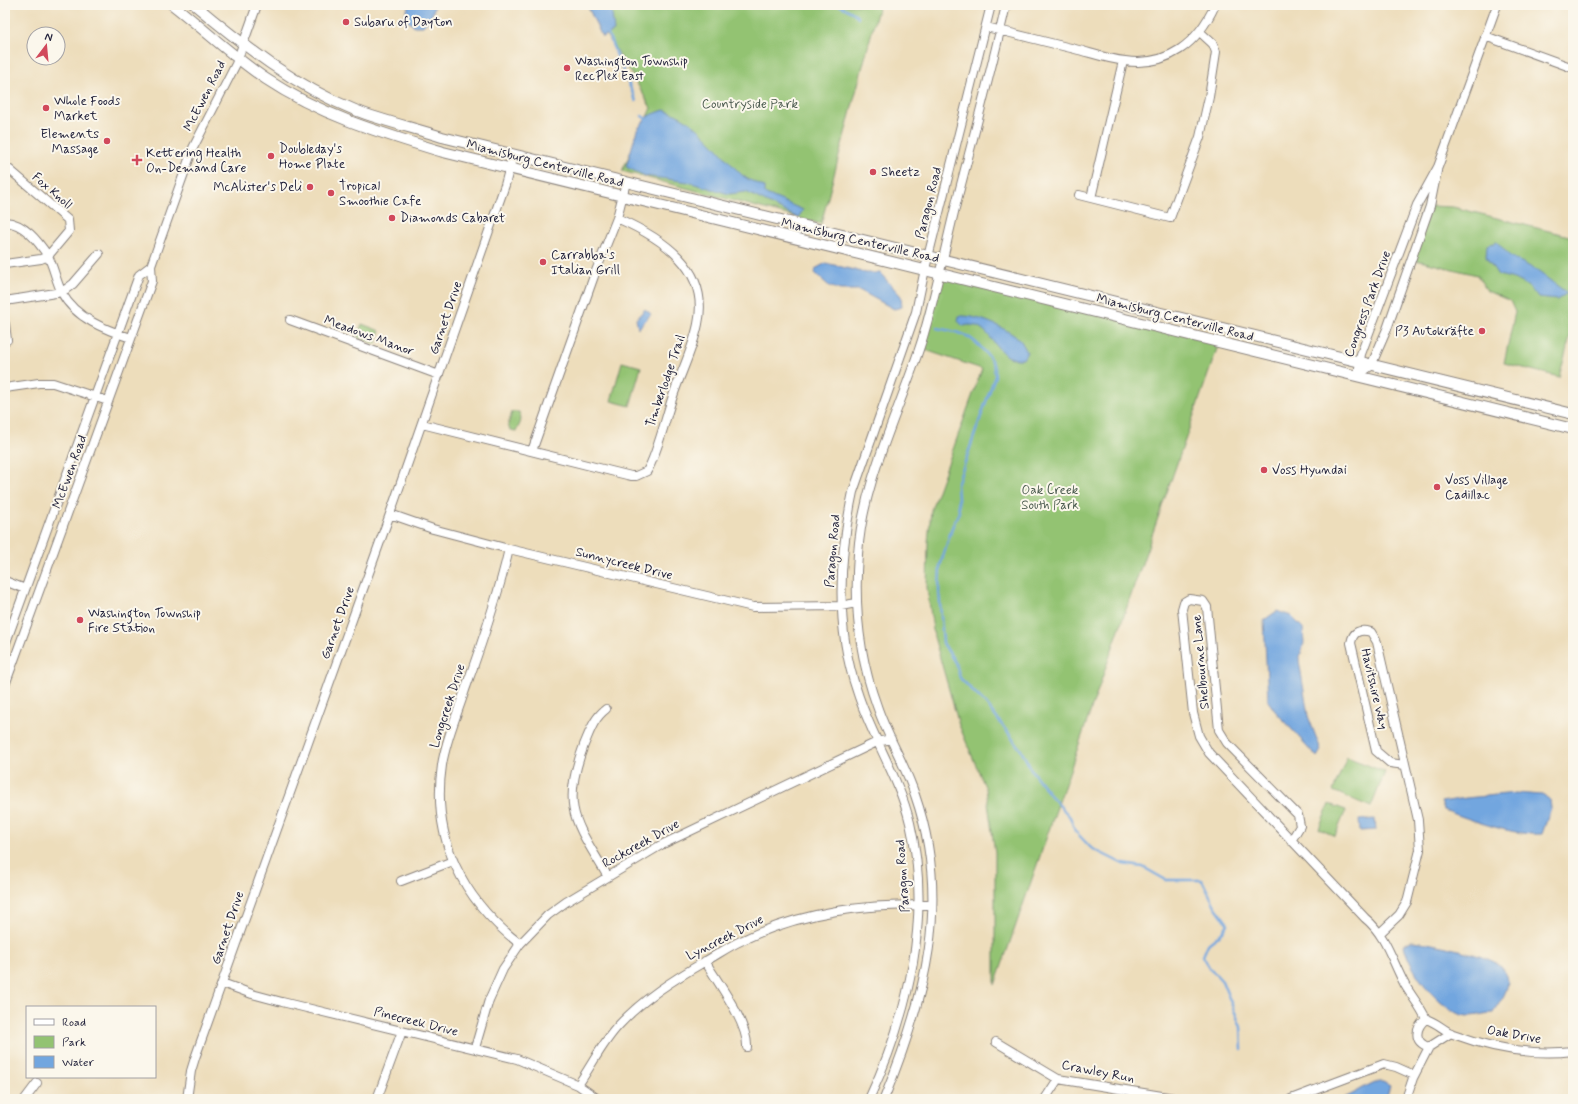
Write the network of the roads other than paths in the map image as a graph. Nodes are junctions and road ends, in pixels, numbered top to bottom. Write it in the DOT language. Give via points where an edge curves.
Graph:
graph roads {
  1 [pos="173,5"];
  2 [pos="195,5"];
  3 [pos="257,5"];
  4 [pos="991,5"];
  5 [pos="1006,5"];
  6 [pos="1215,5"];
  7 [pos="1497,5"];
  8 [pos="986,27"];
  9 [pos="1000,30"];
  10 [pos="1200,32"];
  11 [pos="1485,36"];
  12 [pos="242,44"];
  13 [pos="237,58"];
  14 [pos="1123,61"];
  15 [pos="1573,68"];
  16 [pos="513,155"];
  17 [pos="1438,167"];
  18 [pos="5,168"];
  19 [pos="510,168"];
  20 [pos="626,182"];
  21 [pos="623,196"];
  22 [pos="1079,196"];
  23 [pos="1091,198"];
  24 [pos="766,217"];
  25 [pos="618,218"];
  26 [pos="5,222"];
  27 [pos="762,231"];
  28 [pos="99,254"];
  29 [pos="48,256"];
  30 [pos="928,257"];
  31 [pos="942,260"];
  32 [pos="5,264"];
  33 [pos="151,266"];
  34 [pos="925,269"];
  35 [pos="939,273"];
  36 [pos="62,292"];
  37 [pos="5,301"];
  38 [pos="1113,301"];
  39 [pos="1110,315"];
  40 [pos="290,320"];
  41 [pos="5,324"];
  42 [pos="118,334"];
  43 [pos="131,338"];
  44 [pos="7,340"];
  45 [pos="1359,362"];
  46 [pos="1371,366"];
  47 [pos="439,375"];
  48 [pos="1358,376"];
  49 [pos="5,388"];
  50 [pos="95,396"];
  51 [pos="1502,397"];
  52 [pos="108,401"];
  53 [pos="1498,410"];
  54 [pos="1573,414"];
  55 [pos="422,424"];
  56 [pos="1573,429"];
  57 [pos="532,451"];
  58 [pos="390,514"];
  59 [pos="509,549"];
  60 [pos="5,581"];
  61 [pos="25,589"];
  62 [pos="856,603"];
  63 [pos="841,606"];
  64 [pos="8,630"];
  65 [pos="23,636"];
  66 [pos="5,645"];
  67 [pos="5,685"];
  68 [pos="606,709"];
  69 [pos="891,739"];
  70 [pos="877,742"];
  71 [pos="1405,765"];
  72 [pos="1291,841"];
  73 [pos="453,861"];
  74 [pos="608,877"];
  75 [pos="401,881"];
  76 [pos="917,905"];
  77 [pos="932,905"];
  78 [pos="1380,933"];
  79 [pos="520,944"];
  80 [pos="705,961"];
  81 [pos="222,983"];
  82 [pos="1426,1019"];
  83 [pos="402,1031"];
  84 [pos="1451,1033"];
  85 [pos="996,1042"];
  86 [pos="1429,1047"];
  87 [pos="475,1048"];
  88 [pos="747,1048"];
  89 [pos="1573,1051"];
  90 [pos="1414,1075"];
  91 [pos="1058,1079"];
  92 [pos="37,1083"];
  93 [pos="578,1085"];
  94 [pos="25,1099"];
  95 [pos="188,1099"];
  96 [pos="377,1099"];
  97 [pos="598,1099"];
  98 [pos="869,1099"];
  99 [pos="884,1099"];
  100 [pos="1045,1099"];
  101 [pos="1180,1099"];
  102 [pos="1291,1099"];
  103 [pos="1406,1099"];
  1 -- 13 [label="main road, Miamisburg Centerville Road"];
  2 -- 12 [label="main road, Miamisburg Centerville Road"];
  3 -- 12 [label="street, McEwen Road"];
  4 -- 8 [label="street, Paragon Road"];
  5 -- 9 [label="street, Paragon Road"];
  6 -- 10 [label="street"];
  7 -- 11 [label="street, Congress Park Drive"];
  8 -- 9 [label="street"];
  8 -- 30 [label="street, Paragon Road"];
  9 -- 14 [label="street"];
  9 -- 31 [label="street, Paragon Road"];
  10 -- 14 [label="street" via="1184,48 1165,57 1149,62"];
  10 -- 23 [label="street" via="1213,44 1216,52 1209,97 1200,137 1170,218"];
  11 -- 15 [label="street"];
  11 -- 17 [label="street, Congress Park Drive"];
  12 -- 13 [label="street, McEwen Road"];
  12 -- 16 [label="main road, Miamisburg Centerville Road" via="297,81 355,110 442,137"];
  13 -- 19 [label="main road, Miamisburg Centerville Road" via="267,79 339,117 442,152"];
  13 -- 33 [label="street, McEwen Road" via="194,144"];
  14 -- 23 [label="street"];
  16 -- 19 [label="street, Garnet Drive"];
  16 -- 20 [label="main road, Miamisburg Centerville Road"];
  17 -- 45 [label="street, Congress Park Drive" via="1416,205"];
  17 -- 46 [label="street, Congress Park Drive" via="1430,206 1387,329"];
  18 -- 29 [label="street, Fox Knoll" via="68,220 69,231"];
  19 -- 21 [label="main road, Miamisburg Centerville Road"];
  19 -- 47 [label="street, Garnet Drive"];
  20 -- 21 [label="street"];
  20 -- 24 [label="main road, Miamisburg Centerville Road"];
  21 -- 25 [label="street"];
  21 -- 27 [label="main road, Miamisburg Centerville Road"];
  22 -- 23 [label="street"];
  24 -- 27 [label="main road"];
  24 -- 30 [label="main road, Miamisburg Centerville Road"];
  25 -- 57 [label="street" via="594,276"];
  25 -- 57 [label="street, Timberlodge Trail" via="649,234 674,253 692,275 700,299 695,335 649,467 643,474 631,476"];
  26 -- 29 [label="street" via="16,224 34,237"];
  27 -- 34 [label="main road, Miamisburg Centerville Road"];
  28 -- 36 [label="street" via="73,284"];
  29 -- 32 [label="street"];
  29 -- 36 [label="street"];
  30 -- 31 [label="main road, Miamisburg Centerville Road"];
  30 -- 34 [label="street, Paragon Road"];
  31 -- 35 [label="street, Paragon Road"];
  31 -- 38 [label="main road, Miamisburg Centerville Road"];
  33 -- 42 [label="street, McEwen Road" via="139,275"];
  33 -- 43 [label="street, McEwen Road" via="152,281"];
  34 -- 35 [label="main road, Miamisburg Centerville Road"];
  34 -- 63 [label="street, Paragon Road" via="916,312 853,492 842,571"];
  35 -- 39 [label="main road, Miamisburg Centerville Road"];
  35 -- 62 [label="street, Paragon Road" via="923,338 871,484 860,536"];
  36 -- 37 [label="street"];
  36 -- 42 [label="street" via="67,301 84,317"];
  38 -- 39 [label="main road"];
  38 -- 45 [label="main road, Miamisburg Centerville Road"];
  39 -- 48 [label="main road, Miamisburg Centerville Road"];
  40 -- 47 [label="street, Meadows Manor"];
  41 -- 44 [label="street"];
  42 -- 43 [label="street"];
  42 -- 50 [label="street, McEwen Road"];
  43 -- 52 [label="street, McEwen Road"];
  45 -- 46 [label="main road, Miamisburg Centerville Road"];
  45 -- 48 [label="street, Congress Park Drive"];
  46 -- 48 [label="street, Congress Park Drive"];
  46 -- 51 [label="main road, Miamisburg Centerville Road"];
  47 -- 55 [label="street, Garnet Drive"];
  48 -- 53 [label="main road, Miamisburg Centerville Road"];
  49 -- 50 [label="street" via="53,383"];
  50 -- 52 [label="street"];
  50 -- 61 [label="street, McEwen Road"];
  51 -- 53 [label="main road"];
  51 -- 54 [label="main road, Miamisburg Centerville Road"];
  52 -- 65 [label="street, McEwen Road"];
  53 -- 56 [label="main road, Miamisburg Centerville Road"];
  55 -- 57 [label="street, Timberlodge Trail"];
  55 -- 58 [label="street, Garnet Drive"];
  58 -- 59 [label="street, Sunnycreek Drive" via="433,529"];
  58 -- 81 [label="street, Garnet Drive"];
  59 -- 63 [label="street, Sunnycreek Drive" via="753,607"];
  59 -- 73 [label="street, Longcreek Drive" via="497,599 450,733 442,766 442,814"];
  60 -- 61 [label="street"];
  61 -- 64 [label="street, McEwen Road"];
  62 -- 63 [label="street, Sunnycreek Drive"];
  62 -- 69 [label="street, Paragon Road" via="861,648 877,707"];
  63 -- 70 [label="street, Paragon Road" via="852,674"];
  64 -- 65 [label="street"];
  64 -- 66 [label="street, McEwen Road"];
  65 -- 67 [label="street, McEwen Road"];
  68 -- 74 [label="street" via="595,719 585,742 574,774 572,798 579,828"];
  69 -- 70 [label="street, Rockcreek Drive"];
  69 -- 77 [label="street, Paragon Road" via="915,794 925,827 930,850"];
  70 -- 74 [label="street, Rockcreek Drive" via="661,845"];
  70 -- 76 [label="street, Paragon Road" via="909,821 916,860"];
  71 -- 71 [label="street, Havitshire Way" via="1377,642 1371,632 1358,631 1352,637 1351,644 1376,752 1390,763"];
  71 -- 78 [label="street, Havitshire Way" via="1418,820 1420,850 1404,908"];
  72 -- 72 [label="street, Shelbourne Lane" via="1209,753 1199,736 1193,713 1182,609 1184,602 1189,599 1203,601 1208,607 1219,730 1227,743 1298,815 1299,831"];
  72 -- 78 [label="street, Shelbourne Lane"];
  73 -- 75 [label="street"];
  73 -- 79 [label="street, Longcreek Drive" via="479,906"];
  74 -- 79 [label="street, Rockcreek Drive" via="548,915"];
  76 -- 77 [label="street, Lyncreek Drive"];
  76 -- 80 [label="street, Lyncreek Drive" via="861,907 821,913 771,928 742,940"];
  76 -- 98 [label="street, Paragon Road" via="914,963 909,987 883,1066"];
  77 -- 99 [label="street, Paragon Road" via="929,955 918,1005"];
  78 -- 82 [label="street, Shelbourne Lane" via="1404,984"];
  79 -- 87 [label="street, Rockcreek Drive" via="495,984"];
  80 -- 88 [label="street" via="744,1027"];
  80 -- 93 [label="street, Lyncreek Drive" via="658,990 632,1012 607,1040"];
  81 -- 83 [label="street, Pinecreek Drive" via="252,994"];
  81 -- 95 [label="street, Garnet Drive" via="193,1064"];
  82 -- 84 [label="street, Oak Drive" via="1438,1023"];
  82 -- 86 [label="street" via="1416,1034 1420,1042"];
  83 -- 87 [label="street, Pinecreek Drive"];
  83 -- 96 [label="street"];
  84 -- 86 [label="street"];
  84 -- 89 [label="street, Oak Drive" via="1526,1052"];
  85 -- 91 [label="street, Crawley Run"];
  86 -- 90 [label="street"];
  87 -- 93 [label="street, Pinecreek Drive" via="536,1066"];
  90 -- 102 [label="street" via="1384,1064"];
  90 -- 103 [label="street"];
  91 -- 100 [label="street"];
  91 -- 101 [label="street, Crawley Run"];
  92 -- 94 [label="street"];
  93 -- 97 [label="street, Pinecreek Drive"];
}
